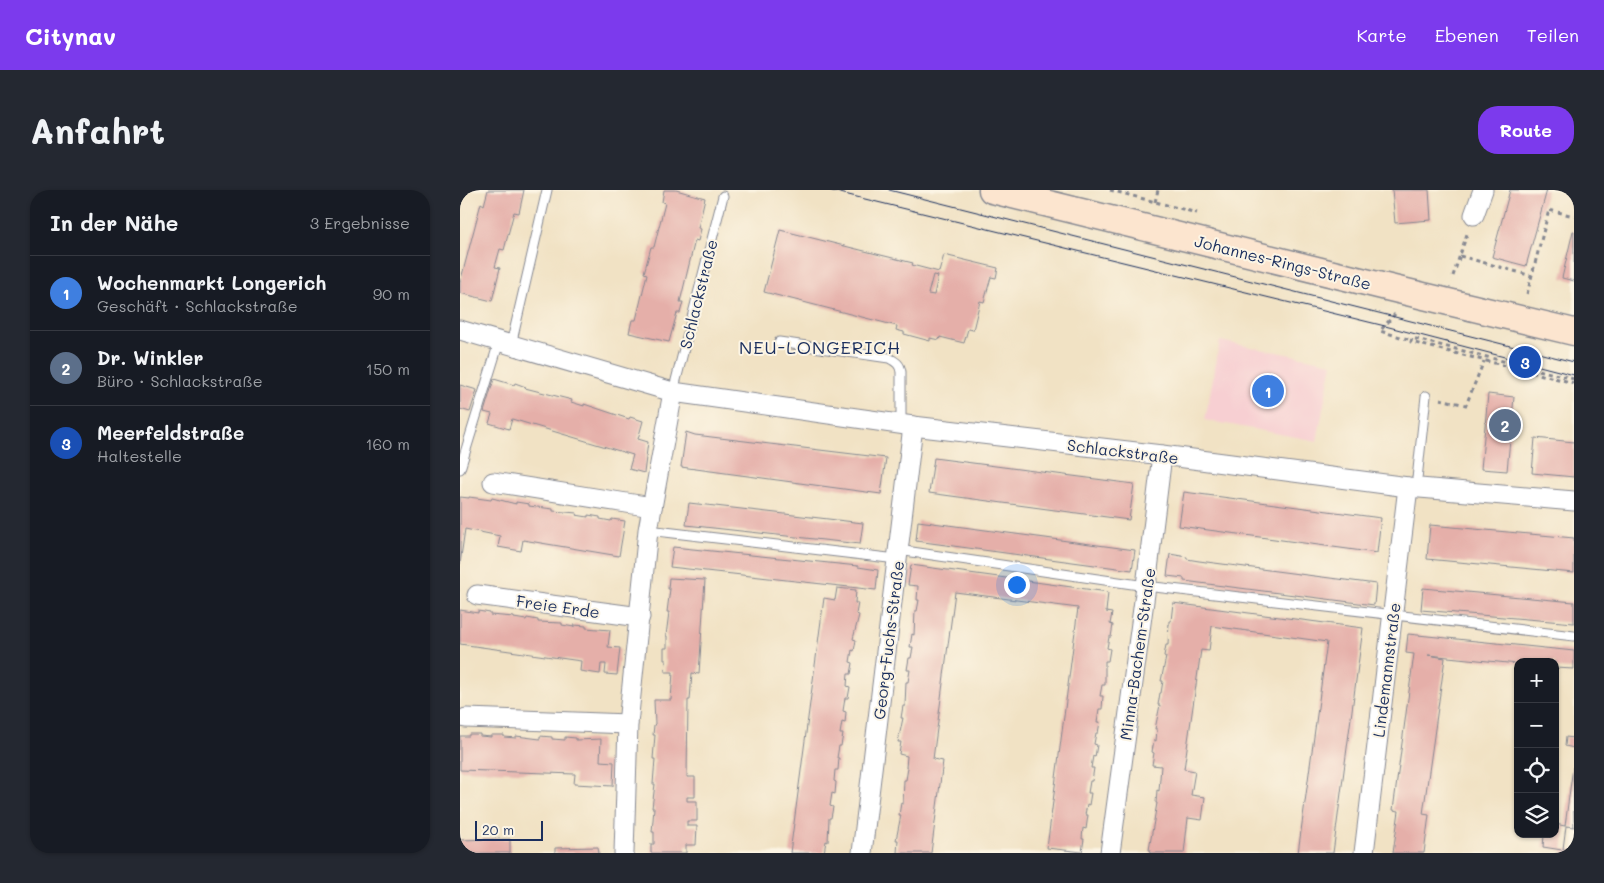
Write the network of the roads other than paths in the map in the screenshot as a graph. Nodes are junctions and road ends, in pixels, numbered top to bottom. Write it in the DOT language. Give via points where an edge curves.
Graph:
graph roads {
  1 [pos="547,190"];
  2 [pos="992,190"];
  3 [pos="1483,190"];
  4 [pos="723,196"];
  5 [pos="1474,215"];
  6 [pos="460,330"];
  7 [pos="1574,332"];
  8 [pos="779,342"];
  9 [pos="504,344"];
  10 [pos="673,392"];
  11 [pos="1426,396"];
  12 [pos="907,425"];
  13 [pos="1162,455"];
  14 [pos="460,469"];
  15 [pos="493,482"];
  16 [pos="1412,488"];
  17 [pos="1574,501"];
  18 [pos="652,507"];
  19 [pos="648,530"];
  20 [pos="898,554"];
  21 [pos="1146,586"];
  22 [pos="477,595"];
  23 [pos="1393,615"];
  24 [pos="640,617"];
  25 [pos="1574,636"];
  26 [pos="466,718"];
  27 [pos="628,724"];
  28 [pos="624,853"];
  29 [pos="862,853"];
  30 [pos="1110,853"];
  31 [pos="1364,853"];
  1 -- 9 [label="lane"];
  2 -- 7 [label="street, Johannes-Rings-Straße"];
  3 -- 5 [label="street"];
  4 -- 10 [label="lane, Schlackstraße"];
  6 -- 9 [label="street, Schlackstraße"];
  8 -- 12 [label="lane" via="896,361 900,365"];
  9 -- 10 [label="street, Schlackstraße"];
  9 -- 14 [label="lane"];
  10 -- 12 [label="street, Schlackstraße"];
  10 -- 18 [label="street"];
  11 -- 16 [label="lane"];
  12 -- 13 [label="street, Schlackstraße"];
  12 -- 20 [label="street, Georg-Fuchs-Straße"];
  13 -- 16 [label="street, Schlackstraße"];
  13 -- 21 [label="street, Minna-Bachem-Straße"];
  15 -- 18 [label="street"];
  16 -- 17 [label="street, Schlackstraße"];
  16 -- 23 [label="street, Lindemannstraße"];
  18 -- 19 [label="street"];
  19 -- 20 [label="lane"];
  19 -- 24 [label="street"];
  20 -- 21 [label="lane"];
  20 -- 29 [label="street, Georg-Fuchs-Straße"];
  21 -- 23 [label="lane"];
  21 -- 30 [label="street, Minna-Bachem-Straße"];
  22 -- 24 [label="street, Freie Erde"];
  23 -- 25 [label="lane"];
  23 -- 31 [label="street, Lindemannstraße"];
  24 -- 27 [label="street"];
  26 -- 27 [label="street"];
  27 -- 28 [label="street"];
}
